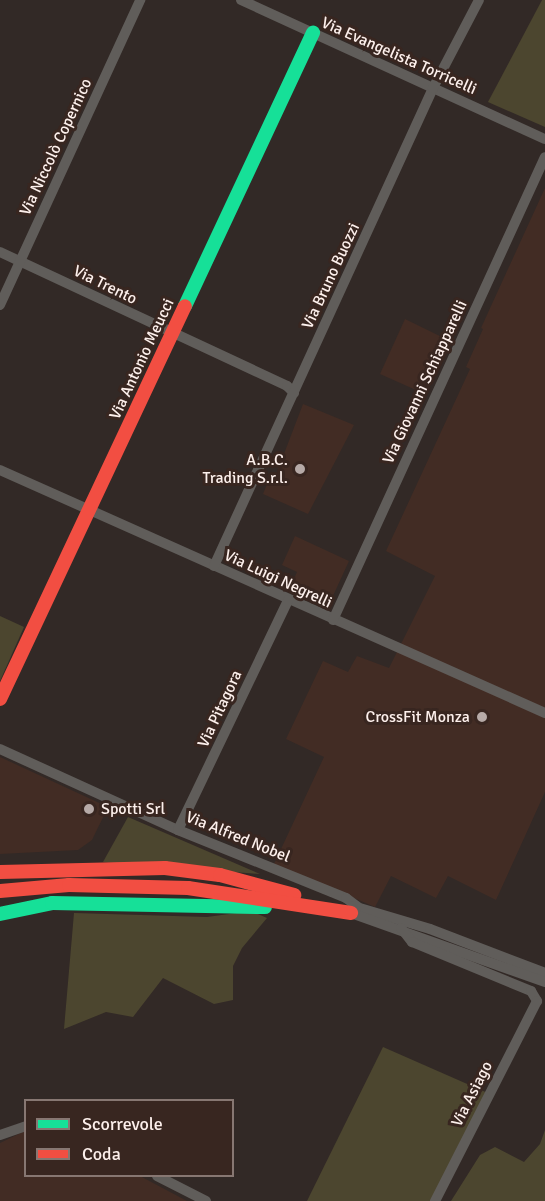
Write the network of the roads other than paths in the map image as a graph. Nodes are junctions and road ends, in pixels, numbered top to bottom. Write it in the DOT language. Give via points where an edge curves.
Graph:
graph roads {
  1 [pos="140,0"];
  2 [pos="241,0"];
  3 [pos="479,0"];
  4 [pos="313,33"];
  5 [pos="433,88"];
  6 [pos="545,139"];
  7 [pos="545,157"];
  8 [pos="0,252"];
  9 [pos="21,261"];
  10 [pos="0,305"];
  11 [pos="172,334"];
  12 [pos="294,393"];
  13 [pos="0,470"];
  14 [pos="90,511"];
  15 [pos="214,566"];
  16 [pos="288,600"];
  17 [pos="333,620"];
  18 [pos="0,699"];
  19 [pos="545,713"];
  20 [pos="0,749"];
  21 [pos="178,830"];
  22 [pos="0,872"];
  23 [pos="0,891"];
  24 [pos="225,892"];
  25 [pos="301,897"];
  26 [pos="354,910"];
  27 [pos="0,914"];
  28 [pos="401,928"];
  29 [pos="466,947"];
  30 [pos="545,973"];
  31 [pos="545,982"];
  32 [pos="537,1002"];
  33 [pos="24,1127"];
  34 [pos="0,1135"];
  35 [pos="159,1177"];
  36 [pos="206,1201"];
  37 [pos="435,1201"];
  1 -- 9 [label="street, Via Niccolò Copernico"];
  2 -- 4 [label="street, Via Evangelista Torricelli"];
  3 -- 5 [label="street, Via Bruno Buozzi"];
  4 -- 5 [label="street, Via Evangelista Torricelli"];
  4 -- 11 [label="street, Via Antonio Meucci"];
  5 -- 6 [label="street, Via Evangelista Torricelli"];
  5 -- 12 [label="street, Via Bruno Buozzi"];
  7 -- 17 [label="street, Via Giovanni Schiapparelli"];
  8 -- 9 [label="street, Via Trento"];
  9 -- 10 [label="street, Via Niccolò Copernico"];
  9 -- 11 [label="street, Via Trento"];
  11 -- 12 [label="street, Via Trento"];
  11 -- 14 [label="street, Via Antonio Meucci"];
  12 -- 15 [label="street, Via Bruno Buozzi"];
  13 -- 14 [label="street, Via Luigi Negrelli"];
  14 -- 15 [label="street, Via Luigi Negrelli"];
  14 -- 18 [label="street, Via Antonio Meucci"];
  15 -- 16 [label="street, Via Luigi Negrelli"];
  16 -- 17 [label="street, Via Luigi Negrelli"];
  16 -- 21 [label="street, Via Pitagora"];
  17 -- 19 [label="street, Via Luigi Negrelli"];
  20 -- 21 [label="street, Via Alfred Nobel"];
  21 -- 26 [label="street, Via Alfred Nobel" via="346,898"];
  22 -- 25 [label="street" via="165,868 220,875"];
  23 -- 24 [label="street" via="80,885"];
  24 -- 25 [label="street"];
  24 -- 26 [label="street"];
  25 -- 26 [label="street"];
  26 -- 27 [label="street" via="72,903 35,904"];
  26 -- 28 [label="street, Via Alfred Nobel"];
  26 -- 29 [label="street, Via Alfred Nobel"];
  28 -- 29 [label="street, Via Alfred Nobel"];
  28 -- 32 [label="street, Via Alfred Nobel" via="412,942 531,991"];
  29 -- 30 [label="street"];
  29 -- 31 [label="street"];
  32 -- 37 [label="street, Via Asiago"];
  33 -- 34 [label="street"];
  35 -- 36 [label="street"];
}
